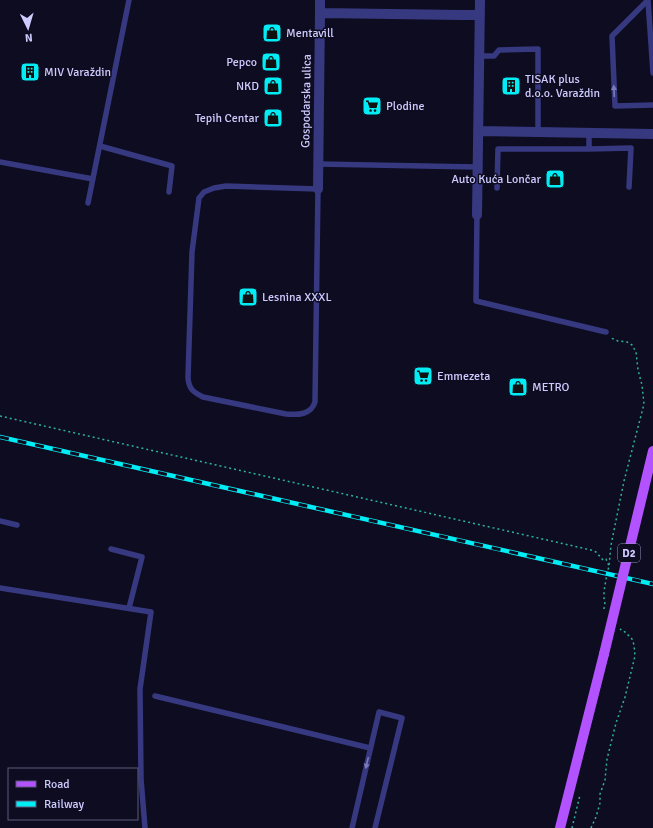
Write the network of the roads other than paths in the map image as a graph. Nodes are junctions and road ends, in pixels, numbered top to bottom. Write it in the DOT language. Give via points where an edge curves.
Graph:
graph roads {
  1 [pos="129,0"];
  2 [pos="320,0"];
  3 [pos="480,0"];
  4 [pos="648,0"];
  5 [pos="320,13"];
  6 [pos="480,15"];
  7 [pos="480,56"];
  8 [pos="653,73"];
  9 [pos="653,105"];
  10 [pos="478,131"];
  11 [pos="538,132"];
  12 [pos="589,133"];
  13 [pos="653,134"];
  14 [pos="100,146"];
  15 [pos="589,149"];
  16 [pos="0,162"];
  17 [pos="318,164"];
  18 [pos="477,167"];
  19 [pos="93,179"];
  20 [pos="629,187"];
  21 [pos="497,188"];
  22 [pos="318,190"];
  23 [pos="169,192"];
  24 [pos="88,203"];
  25 [pos="477,215"];
  26 [pos="606,332"];
  27 [pos="653,451"];
  28 [pos="0,521"];
  29 [pos="17,525"];
  30 [pos="111,549"];
  31 [pos="0,588"];
  32 [pos="129,608"];
  33 [pos="155,696"];
  34 [pos="370,748"];
  35 [pos="145,828"];
  36 [pos="352,828"];
  37 [pos="375,828"];
  38 [pos="560,828"];
  1 -- 14 [label="lane"];
  2 -- 5 [label="street, Gospodarska ulica"];
  3 -- 6 [label="street"];
  4 -- 8 [label="lane"];
  9 -- 4 [label="lane, one-way" via="615,106 612,36"];
  5 -- 6 [label="street"];
  5 -- 17 [label="street, Gospodarska ulica"];
  6 -- 7 [label="street"];
  7 -- 10 [label="street"];
  7 -- 11 [label="lane" via="494,56 499,50 538,49"];
  10 -- 11 [label="street"];
  10 -- 18 [label="street"];
  11 -- 12 [label="street"];
  12 -- 13 [label="street"];
  12 -- 15 [label="lane"];
  14 -- 19 [label="lane"];
  14 -- 23 [label="lane" via="172,166"];
  15 -- 20 [label="lane" via="631,148"];
  15 -- 21 [label="lane" via="498,149"];
  16 -- 19 [label="lane"];
  17 -- 18 [label="lane"];
  17 -- 22 [label="street, Gospodarska ulica"];
  18 -- 25 [label="street"];
  19 -- 24 [label="lane"];
  22 -- 22 [label="lane" via="226,186 204,192 199,198 192,252 188,378 189,386 197,394 286,414 304,414 314,407"];
  25 -- 26 [label="lane" via="476,301"];
  27 -- 38 [label="main road, D2, bridge"];
  28 -- 29 [label="lane"];
  30 -- 32 [label="lane" via="142,557"];
  31 -- 32 [label="lane"];
  32 -- 35 [label="lane" via="151,612 140,689 141,779"];
  33 -- 34 [label="lane"];
  34 -- 36 [label="lane, one-way"];
  34 -- 37 [label="lane" via="379,712 402,718"];
}
